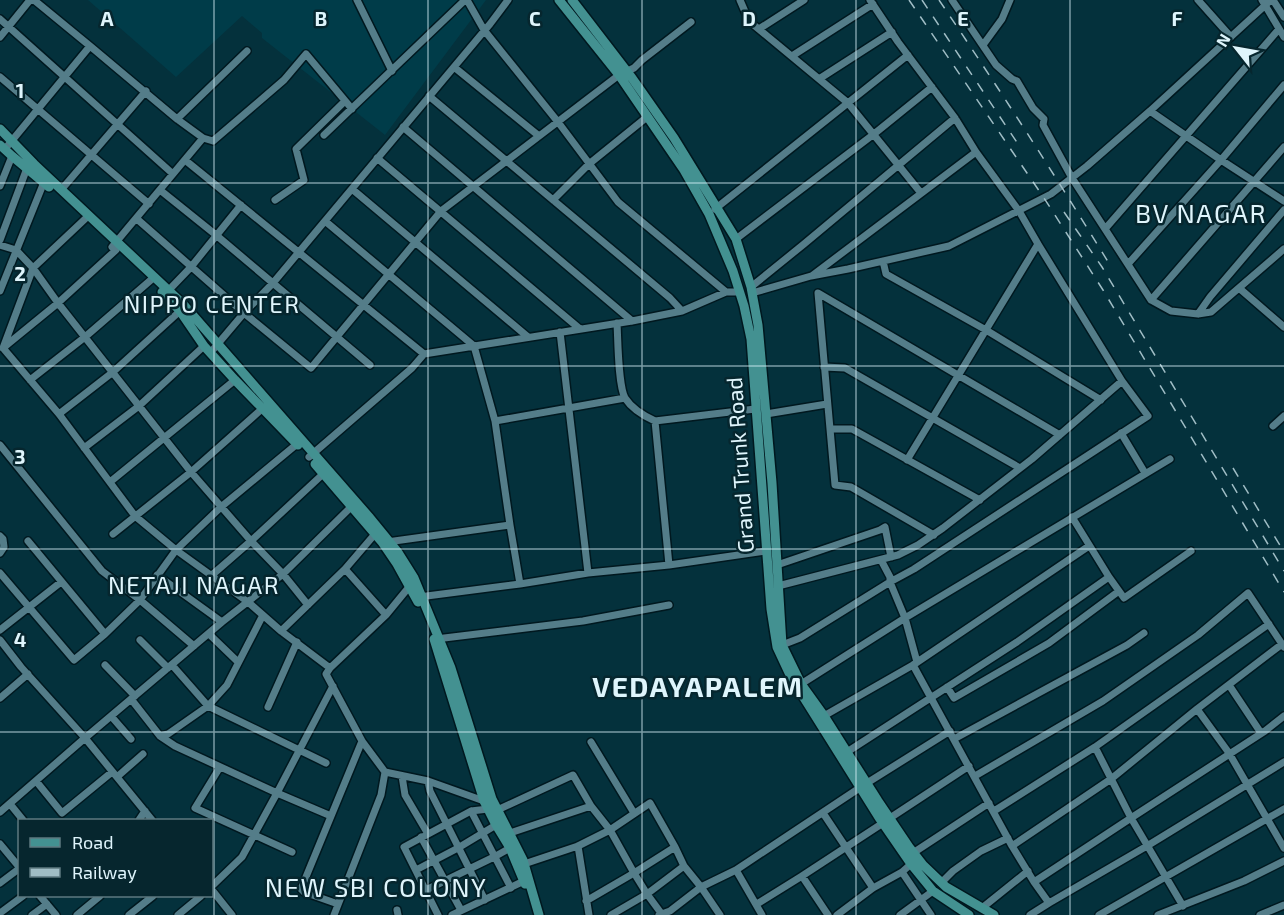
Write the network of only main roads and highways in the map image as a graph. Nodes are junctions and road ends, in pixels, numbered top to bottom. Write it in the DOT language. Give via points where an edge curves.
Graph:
graph roads {
  1 [pos="559,0"];
  2 [pos="573,0"];
  3 [pos="623,73"];
  4 [pos="0,129"];
  5 [pos="7,148"];
  6 [pos="115,246"];
  7 [pos="745,267"];
  8 [pos="733,271"];
  9 [pos="166,292"];
  10 [pos="749,304"];
  11 [pos="758,403"];
  12 [pos="766,417"];
  13 [pos="756,422"];
  14 [pos="311,455"];
  15 [pos="385,542"];
  16 [pos="419,597"];
  17 [pos="436,639"];
  18 [pos="821,718"];
  19 [pos="864,786"];
  20 [pos="490,808"];
  21 [pos="887,820"];
  22 [pos="506,834"];
  23 [pos="521,865"];
  24 [pos="534,915"];
  25 [pos="540,915"];
  26 [pos="969,915"];
  27 [pos="994,915"];
  1 -- 3 [label="main road, Grand Trunk Road"];
  2 -- 3 [label="main road"];
  3 -- 7 [label="main road" via="674,138 736,239"];
  3 -- 8 [label="main road, Grand Trunk Road" via="647,117 684,170"];
  4 -- 5 [label="main road"];
  5 -- 6 [label="main road"];
  5 -- 6 [label="main road" via="61,190"];
  6 -- 9 [label="main road"];
  6 -- 9 [label="main road"];
  7 -- 8 [label="main road"];
  7 -- 10 [label="main road" via="751,290"];
  8 -- 10 [label="main road, Grand Trunk Road"];
  9 -- 14 [label="main road" via="183,304"];
  9 -- 14 [label="main road" via="207,349"];
  10 -- 11 [label="main road, Grand Trunk Road"];
  11 -- 12 [label="main road"];
  11 -- 13 [label="main road, Grand Trunk Road"];
  12 -- 13 [label="main road"];
  12 -- 18 [label="main road" via="783,645"];
  13 -- 18 [label="main road, Grand Trunk Road" via="777,648 791,677"];
  14 -- 15 [label="main road"];
  14 -- 15 [label="main road" via="322,474"];
  15 -- 16 [label="main road" via="409,587"];
  15 -- 16 [label="main road" via="414,578"];
  16 -- 17 [label="main road"];
  17 -- 20 [label="main road"];
  17 -- 20 [label="main road" via="451,668 492,799"];
  18 -- 19 [label="main road, Grand Trunk Road"];
  18 -- 19 [label="main road" via="847,752"];
  19 -- 21 [label="main road"];
  20 -- 22 [label="main road"];
  20 -- 22 [label="main road" via="496,825"];
  21 -- 26 [label="main road" via="911,864 933,891"];
  21 -- 27 [label="main road" via="946,887"];
  22 -- 23 [label="main road"];
  22 -- 23 [label="main road"];
  23 -- 24 [label="main road"];
  23 -- 25 [label="main road"];
}
